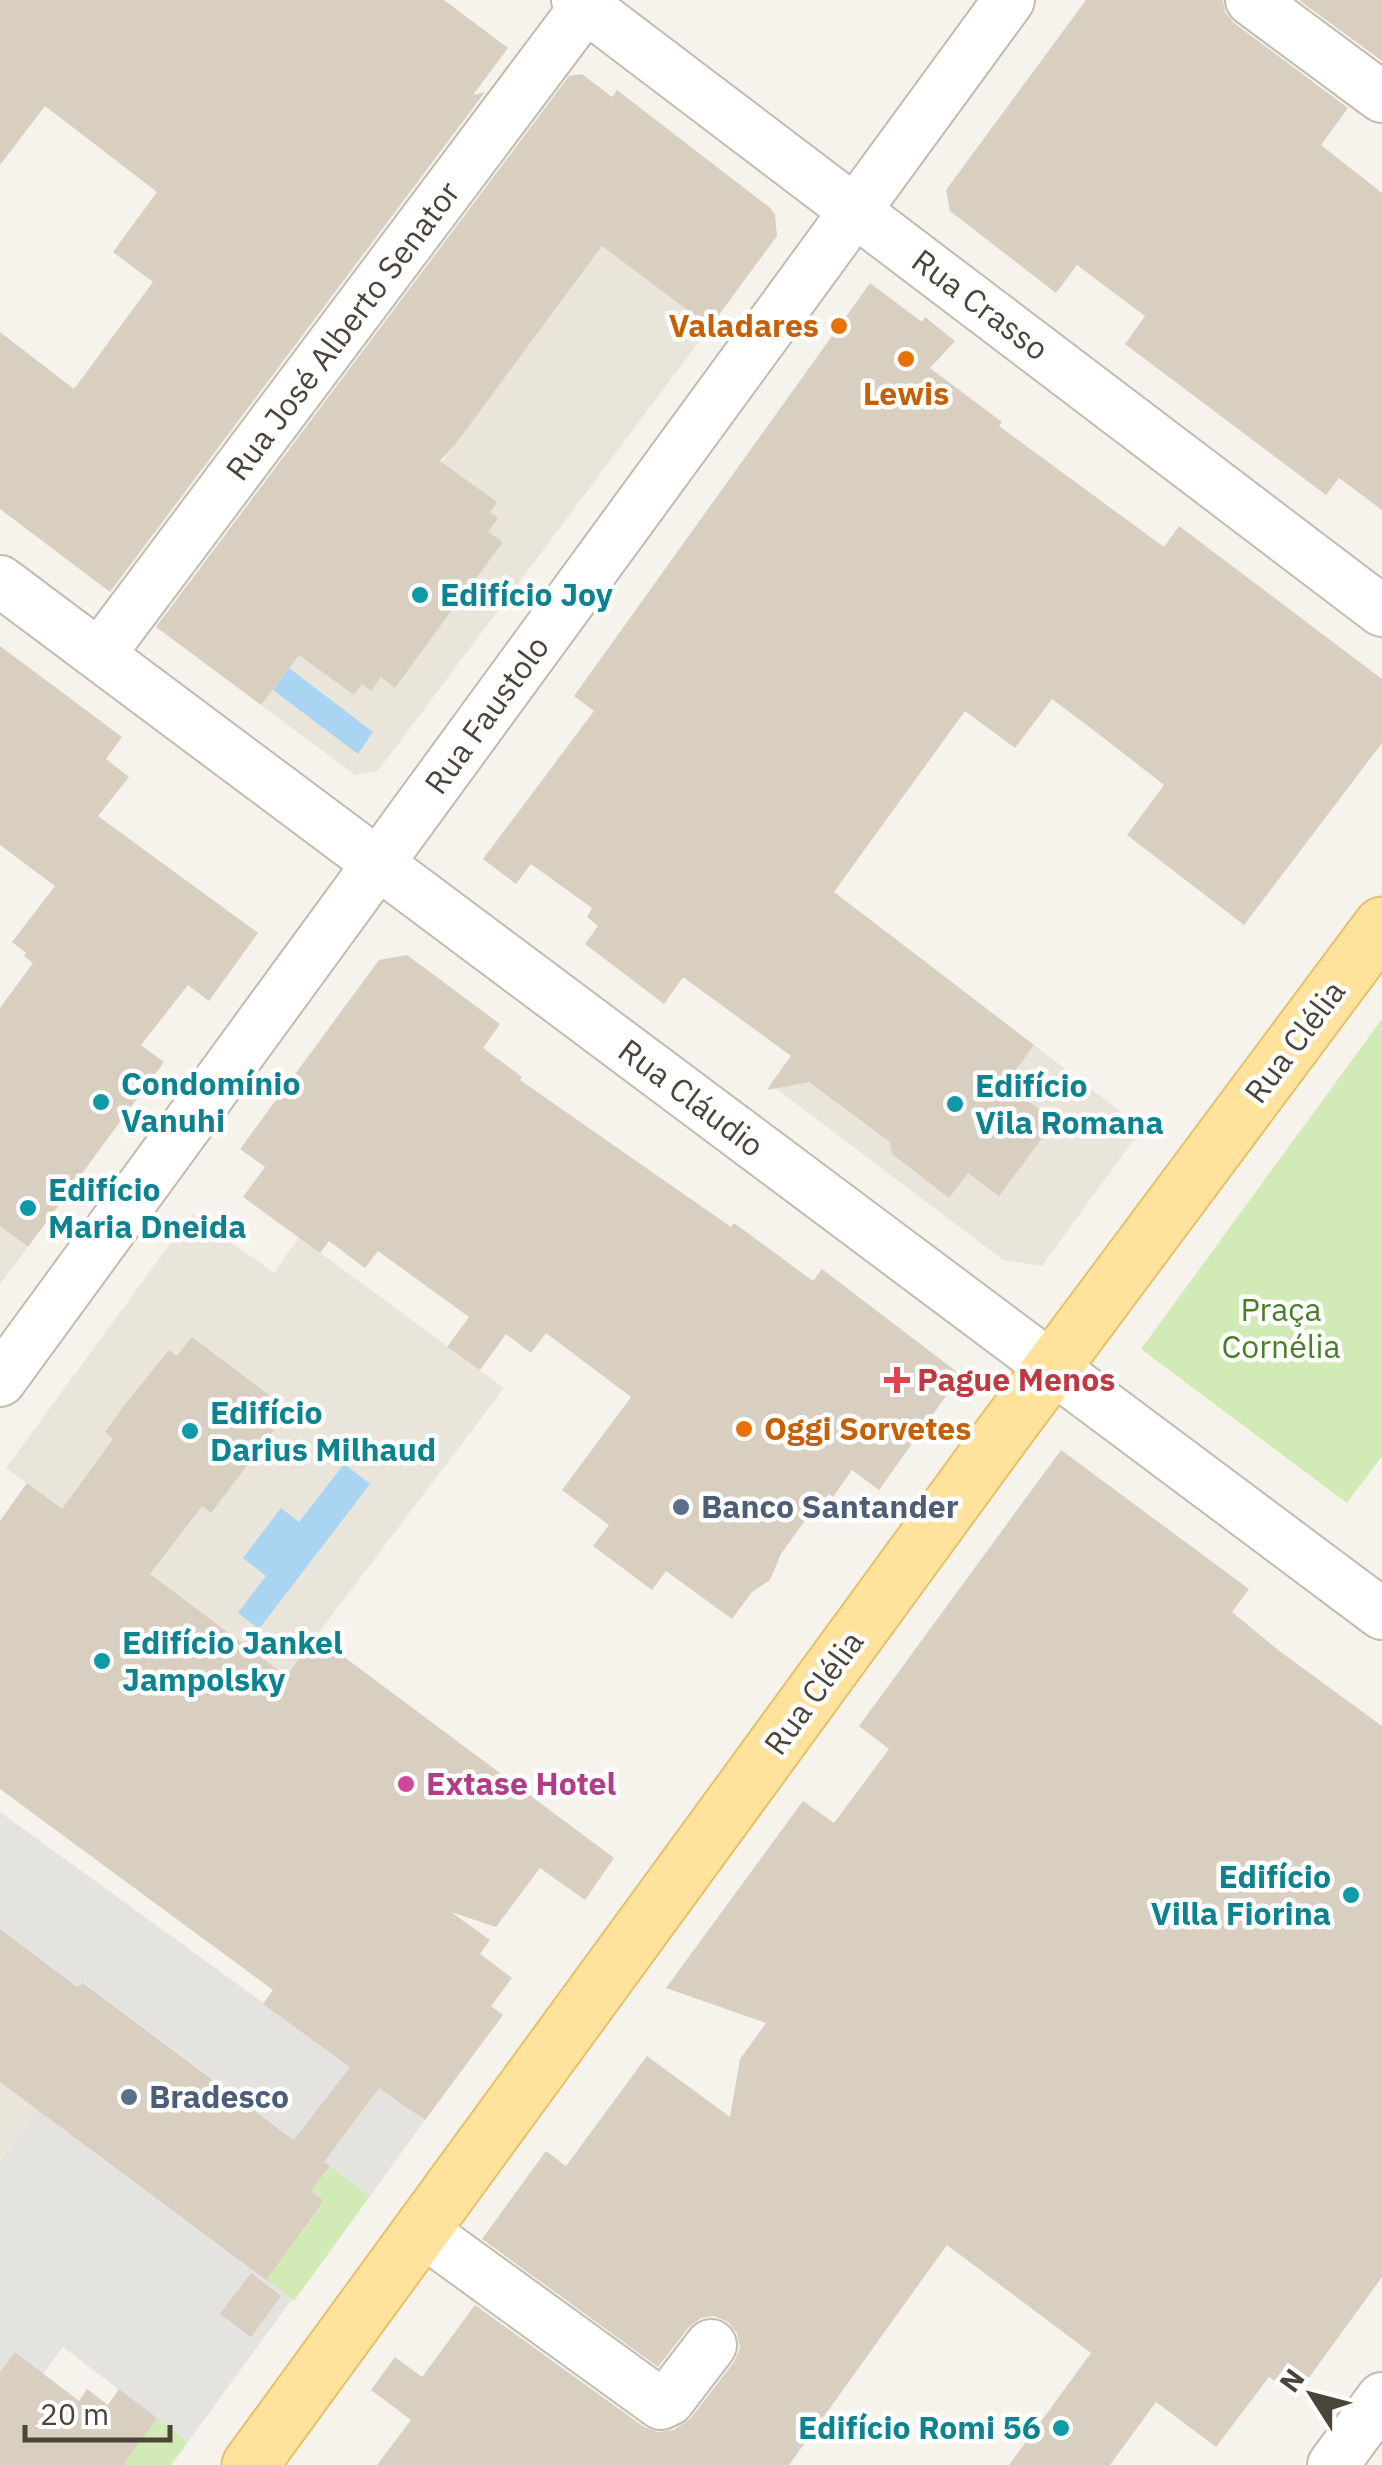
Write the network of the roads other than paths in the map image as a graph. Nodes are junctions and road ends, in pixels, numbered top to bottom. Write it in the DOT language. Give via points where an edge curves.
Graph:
graph roads {
  1 [pos="1009,0"];
  2 [pos="1252,0"];
  3 [pos="581,3"];
  4 [pos="1382,97"];
  5 [pos="855,210"];
  6 [pos="0,581"];
  7 [pos="1382,611"];
  8 [pos="99,655"];
  9 [pos="377,864"];
  10 [pos="1382,925"];
  11 [pos="1054,1368"];
  12 [pos="0,1381"];
  13 [pos="1376,1596"];
  14 [pos="421,2230"];
  15 [pos="711,2345"];
  16 [pos="1382,2398"];
  17 [pos="250,2465"];
  18 [pos="1333,2465"];
  1 -- 5 [label="street, Rua Faustolo"];
  2 -- 4 [label="street"];
  3 -- 5 [label="street, Rua Crasso"];
  3 -- 8 [label="street, Rua José Alberto Senator"];
  5 -- 7 [label="street, Rua Crasso"];
  5 -- 9 [label="street, Rua Faustolo"];
  6 -- 8 [label="street, Rua Cláudio"];
  8 -- 9 [label="street, Rua Cláudio"];
  9 -- 11 [label="street, Rua Cláudio"];
  9 -- 12 [label="street, Rua Faustolo"];
  10 -- 11 [label="main road, Rua Clélia"];
  11 -- 13 [label="street, Rua Cláudio"];
  11 -- 14 [label="main road, Rua Clélia"];
  14 -- 15 [label="street" via="661,2404"];
  14 -- 17 [label="main road, Rua Clélia"];
  16 -- 18 [label="street"];
}
